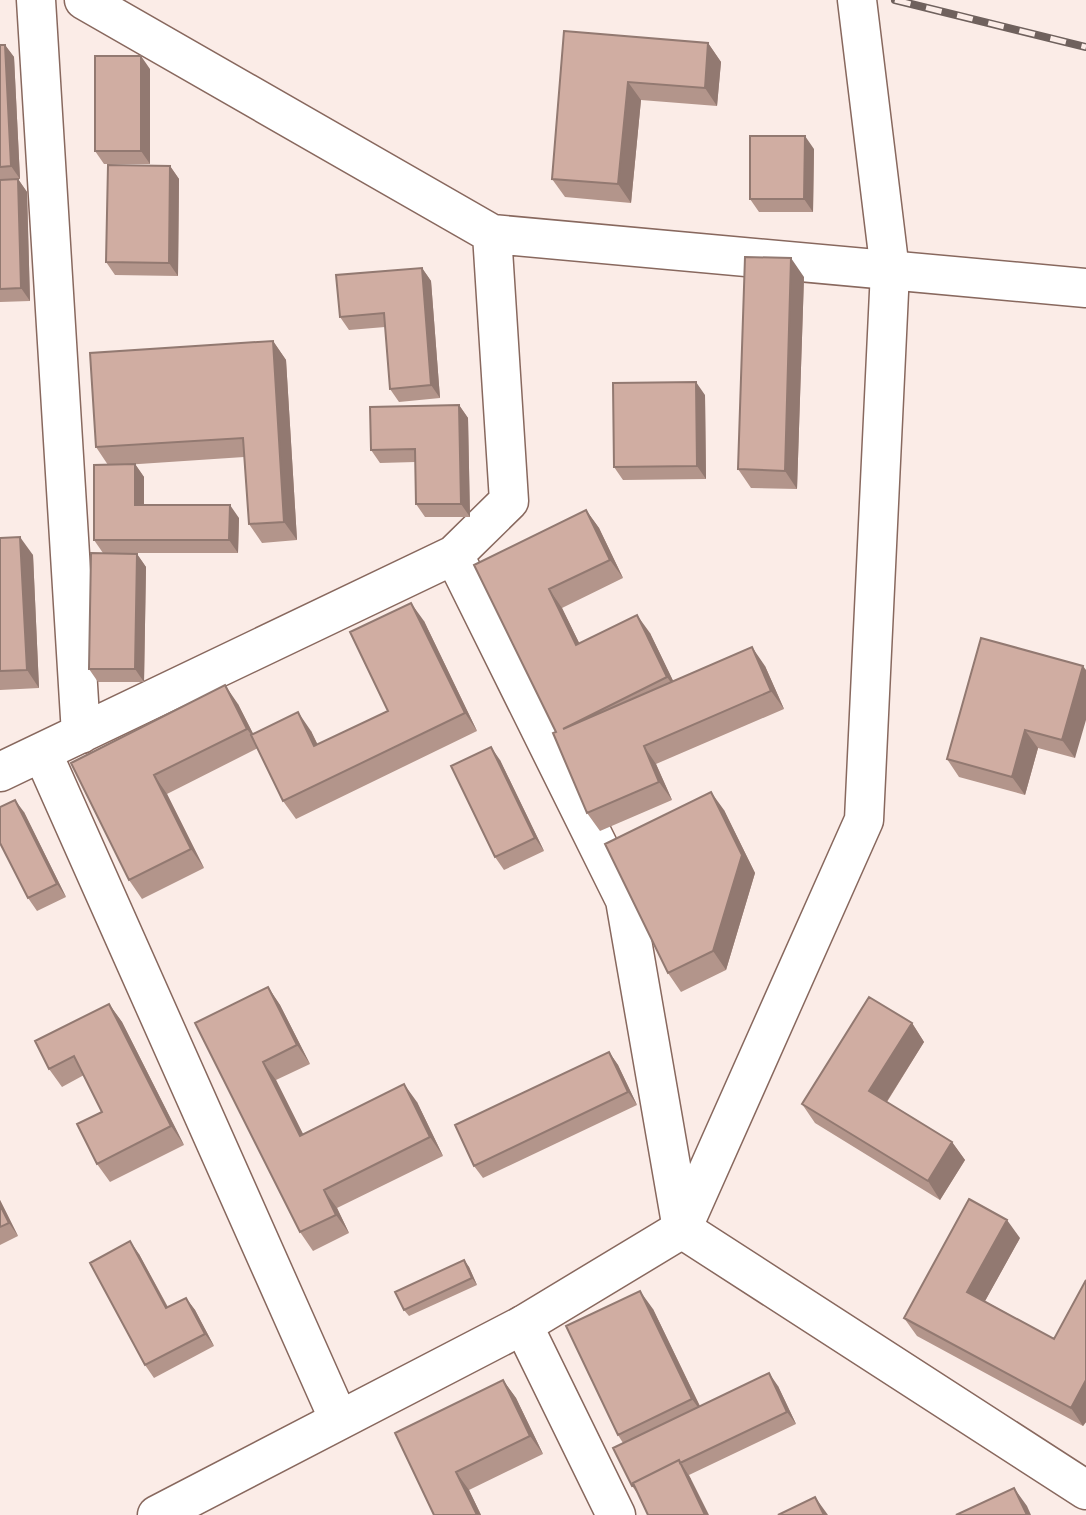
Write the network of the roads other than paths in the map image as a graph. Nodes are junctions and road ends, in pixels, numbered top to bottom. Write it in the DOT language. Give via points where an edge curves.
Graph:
graph roads {
  1 [pos="36,0"];
  2 [pos="84,0"];
  3 [pos="857,0"];
  4 [pos="492,234"];
  5 [pos="890,271"];
  6 [pos="1086,288"];
  7 [pos="454,555"];
  8 [pos="80,734"];
  9 [pos="42,752"];
  10 [pos="0,772"];
  11 [pos="682,1229"];
  12 [pos="523,1325"];
  13 [pos="339,1420"];
  14 [pos="1086,1490"];
  15 [pos="157,1515"];
  16 [pos="616,1515"];
  1 -- 8 [label="street"];
  2 -- 4 [label="street"];
  3 -- 5 [label="street"];
  4 -- 5 [label="street"];
  4 -- 7 [label="street" via="509,501"];
  5 -- 6 [label="street"];
  5 -- 11 [label="street" via="864,820"];
  7 -- 8 [label="street"];
  7 -- 11 [label="street" via="625,900"];
  8 -- 9 [label="street"];
  9 -- 10 [label="street"];
  9 -- 13 [label="street"];
  11 -- 12 [label="street"];
  11 -- 14 [label="street"];
  12 -- 13 [label="street"];
  12 -- 16 [label="street"];
  13 -- 15 [label="street"];
}
